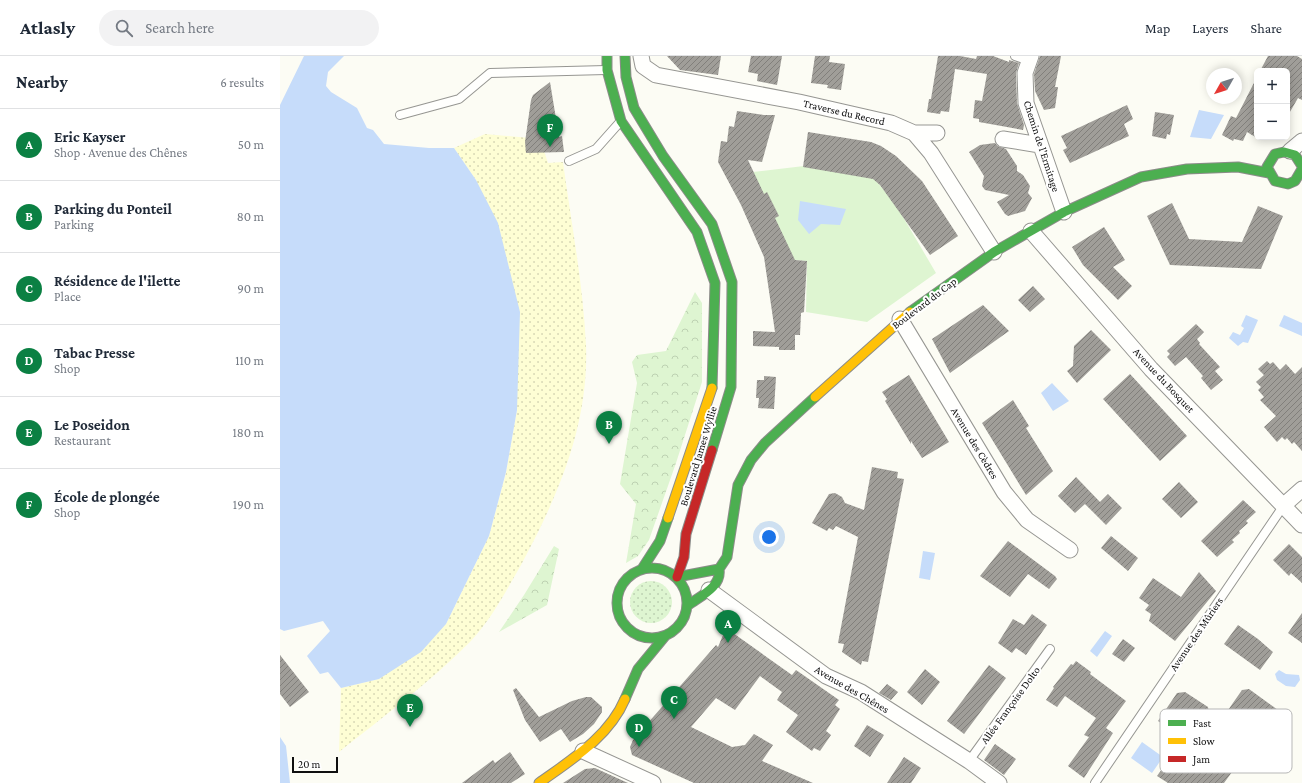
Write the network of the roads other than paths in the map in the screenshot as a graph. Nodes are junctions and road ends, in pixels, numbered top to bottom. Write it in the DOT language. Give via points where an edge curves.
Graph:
graph roads {
  1 [pos="641,56"];
  2 [pos="1014,56"];
  3 [pos="607,58"];
  4 [pos="625,59"];
  5 [pos="1030,59"];
  6 [pos="607,70"];
  7 [pos="625,72"];
  8 [pos="400,115"];
  9 [pos="620,121"];
  10 [pos="914,133"];
  11 [pos="937,134"];
  12 [pos="1003,139"];
  13 [pos="1302,141"];
  14 [pos="1040,145"];
  15 [pos="663,156"];
  16 [pos="1272,158"];
  17 [pos="646,160"];
  18 [pos="569,161"];
  19 [pos="1299,162"];
  20 [pos="1238,167"];
  21 [pos="1269,173"];
  22 [pos="1298,183"];
  23 [pos="1064,212"];
  24 [pos="1030,231"];
  25 [pos="994,252"];
  26 [pos="723,256"];
  27 [pos="706,258"];
  28 [pos="900,319"];
  29 [pos="732,341"];
  30 [pos="714,342"];
  31 [pos="1302,489"];
  32 [pos="1284,505"];
  33 [pos="1302,524"];
  34 [pos="1070,550"];
  35 [pos="684,557"];
  36 [pos="642,569"];
  37 [pos="719,569"];
  38 [pos="693,573"];
  39 [pos="677,577"];
  40 [pos="709,590"];
  41 [pos="687,606"];
  42 [pos="624,624"];
  43 [pos="666,635"];
  44 [pos="1050,649"];
  45 [pos="638,668"];
  46 [pos="583,751"];
  47 [pos="969,761"];
  48 [pos="539,783"];
  49 [pos="653,783"];
  50 [pos="999,783"];
  51 [pos="1095,783"];
  1 -- 10 [label="street, Traverse du Record" via="643,66 656,74 822,107 891,123"];
  2 -- 5 [label="lane"];
  3 -- 4 [label="street, Boulevard James Wyllie"];
  3 -- 6 [label="street, Boulevard James Wyllie"];
  4 -- 7 [label="street, Boulevard James Wyllie"];
  5 -- 14 [label="street, Chemin de l'Ermitage" via="1026,73 1026,103"];
  6 -- 7 [label="street"];
  6 -- 8 [label="lane" via="490,73 459,99"];
  6 -- 9 [label="street, Boulevard James Wyllie"];
  7 -- 15 [label="street, Boulevard James Wyllie" via="634,108"];
  9 -- 17 [label="street, Boulevard James Wyllie"];
  9 -- 18 [label="lane" via="596,149"];
  10 -- 11 [label="street"];
  10 -- 25 [label="street, Traverse du Record" via="931,153"];
  12 -- 14 [label="street"];
  13 -- 19 [label="street"];
  14 -- 23 [label="street, Chemin de l'Ermitage"];
  15 -- 17 [label="street"];
  15 -- 26 [label="street, Boulevard James Wyllie" via="712,224"];
  16 -- 19 [label="street" via="1280,152"];
  16 -- 20 [label="street, Boulevard du Cap"];
  16 -- 21 [label="street" via="1267,167"];
  17 -- 27 [label="street, Boulevard James Wyllie" via="697,232"];
  19 -- 22 [label="street" via="1301,174"];
  20 -- 21 [label="street, Boulevard du Cap"];
  20 -- 23 [label="street, Boulevard du Cap" via="1187,168 1141,177"];
  21 -- 22 [label="street" via="1279,184"];
  23 -- 24 [label="street, Boulevard du Cap"];
  24 -- 25 [label="street, Boulevard du Cap"];
  24 -- 32 [label="street, Avenue du Bosquet" via="1152,369"];
  25 -- 28 [label="street, Boulevard du Cap"];
  26 -- 27 [label="street"];
  26 -- 29 [label="street, Boulevard James Wyllie" via="732,282"];
  27 -- 30 [label="street, Boulevard James Wyllie" via="715,283"];
  28 -- 34 [label="street, Avenue des Cèdres" via="1004,492 1027,520"];
  28 -- 37 [label="street, Boulevard du Cap" via="765,443 750,460 738,485 727,557"];
  29 -- 30 [label="street"];
  29 -- 35 [label="street, Boulevard James Wyllie" via="731,387 686,534"];
  30 -- 36 [label="street, Boulevard James Wyllie" via="713,386 660,541"];
  31 -- 32 [label="street, Avenue des Mûriers"];
  32 -- 33 [label="street, Avenue du Bosquet"];
  32 -- 51 [label="lane, Avenue des Mûriers"];
  35 -- 38 [label="street"];
  35 -- 39 [label="street, Boulevard James Wyllie"];
  36 -- 39 [label="street" via="662,568"];
  36 -- 42 [label="street" via="627,578 618,593 616,604"];
  37 -- 38 [label="street"];
  37 -- 40 [label="street, Boulevard du Cap" via="717,584"];
  38 -- 39 [label="street"];
  38 -- 40 [label="street"];
  39 -- 41 [label="street" via="685,592"];
  40 -- 41 [label="street, Boulevard du Cap"];
  40 -- 47 [label="street, Avenue des Chênes" via="826,676 861,692"];
  41 -- 43 [label="street" via="680,624"];
  42 -- 43 [label="street" via="632,632 643,637 655,638"];
  42 -- 45 [label="street" via="633,640"];
  43 -- 45 [label="street"];
  44 -- 47 [label="lane, Allée Françoise Dolto"];
  45 -- 46 [label="street" via="624,702 604,732"];
  46 -- 48 [label="street"];
  46 -- 49 [label="street"];
  47 -- 50 [label="street, Avenue des Chênes"];
}
